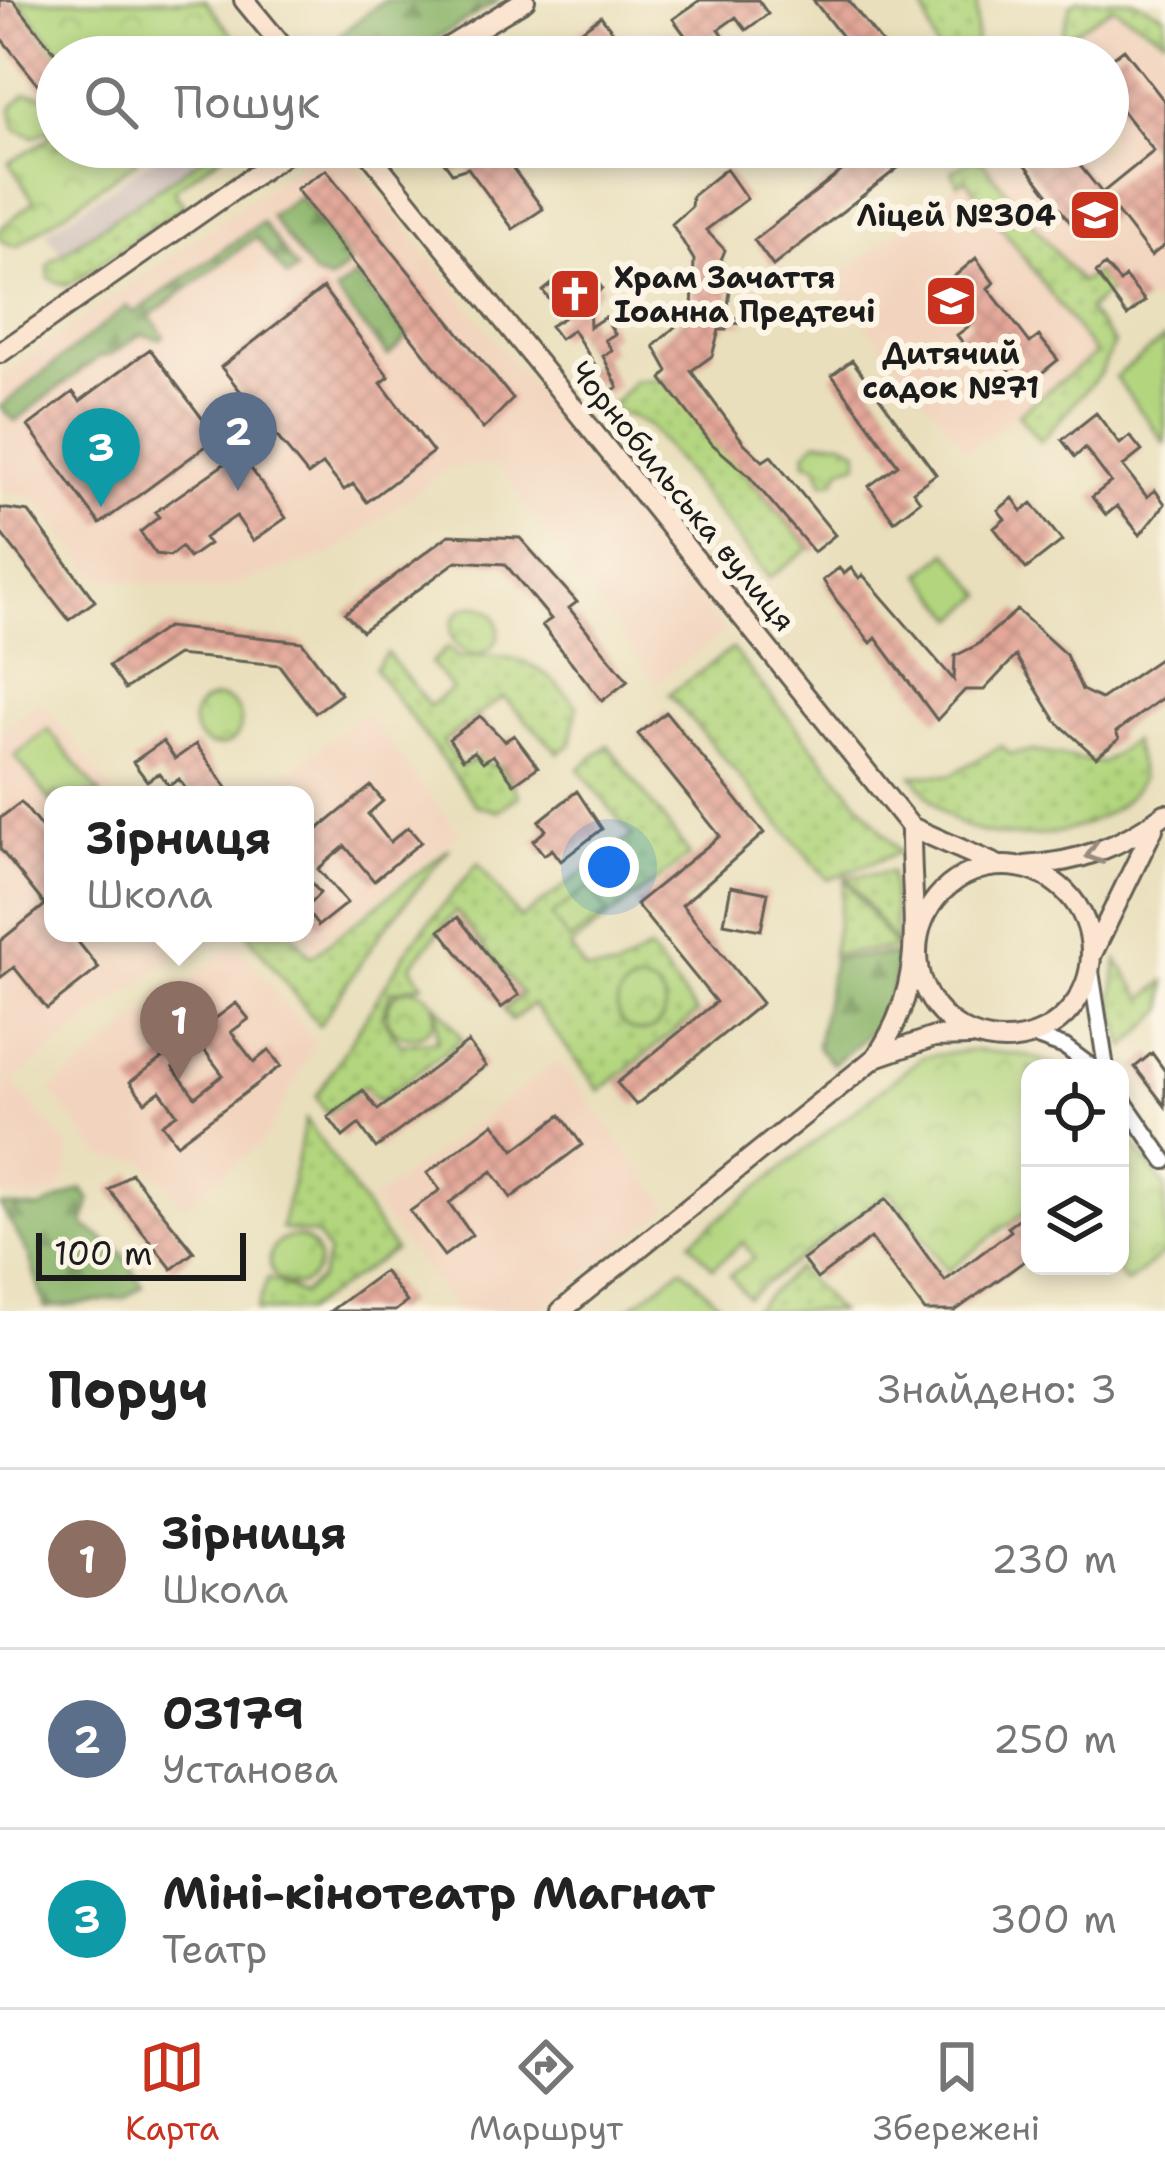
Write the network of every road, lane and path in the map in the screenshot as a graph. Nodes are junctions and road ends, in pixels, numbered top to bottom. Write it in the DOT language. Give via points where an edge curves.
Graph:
graph roads {
  1 [pos="244,0"];
  2 [pos="525,0"];
  3 [pos="273,36"];
  4 [pos="466,36"];
  5 [pos="265,168"];
  6 [pos="381,168"];
  7 [pos="0,353"];
  8 [pos="1162,816"];
  9 [pos="911,826"];
  10 [pos="998,866"];
  11 [pos="1021,867"];
  12 [pos="916,948"];
  13 [pos="1091,962"];
  14 [pos="974,1036"];
  15 [pos="1034,1036"];
  16 [pos="876,1057"];
  17 [pos="1081,1059"];
  18 [pos="1105,1059"];
  19 [pos="1129,1109"];
  20 [pos="1165,1161"];
  21 [pos="561,1311"];
  1 -- 3 [label="main road"];
  2 -- 4 [label="main road"];
  5 -- 7 [label="main road"];
  6 -- 9 [label="main road, Чорнобильська вулиця"];
  8 -- 11 [label="main road, one-way" via="1118,847"];
  8 -- 13 [label="main road" via="1137,852"];
  9 -- 10 [label="main road, Чорнобильська вулиця"];
  9 -- 12 [label="main road"];
  10 -- 11 [label="main road"];
  10 -- 12 [label="main road" via="951,883 921,923"];
  11 -- 13 [label="main road" via="1058,883 1077,903"];
  12 -- 14 [label="main road" via="930,1002"];
  12 -- 16 [label="main road" via="899,1023"];
  13 -- 15 [label="main road" via="1072,1009"];
  13 -- 18 [label="street"];
  14 -- 15 [label="main road"];
  14 -- 16 [label="main road" via="934,1037"];
  15 -- 17 [label="street"];
  16 -- 21 [label="main road"];
  19 -- 20 [label="street"];
}
